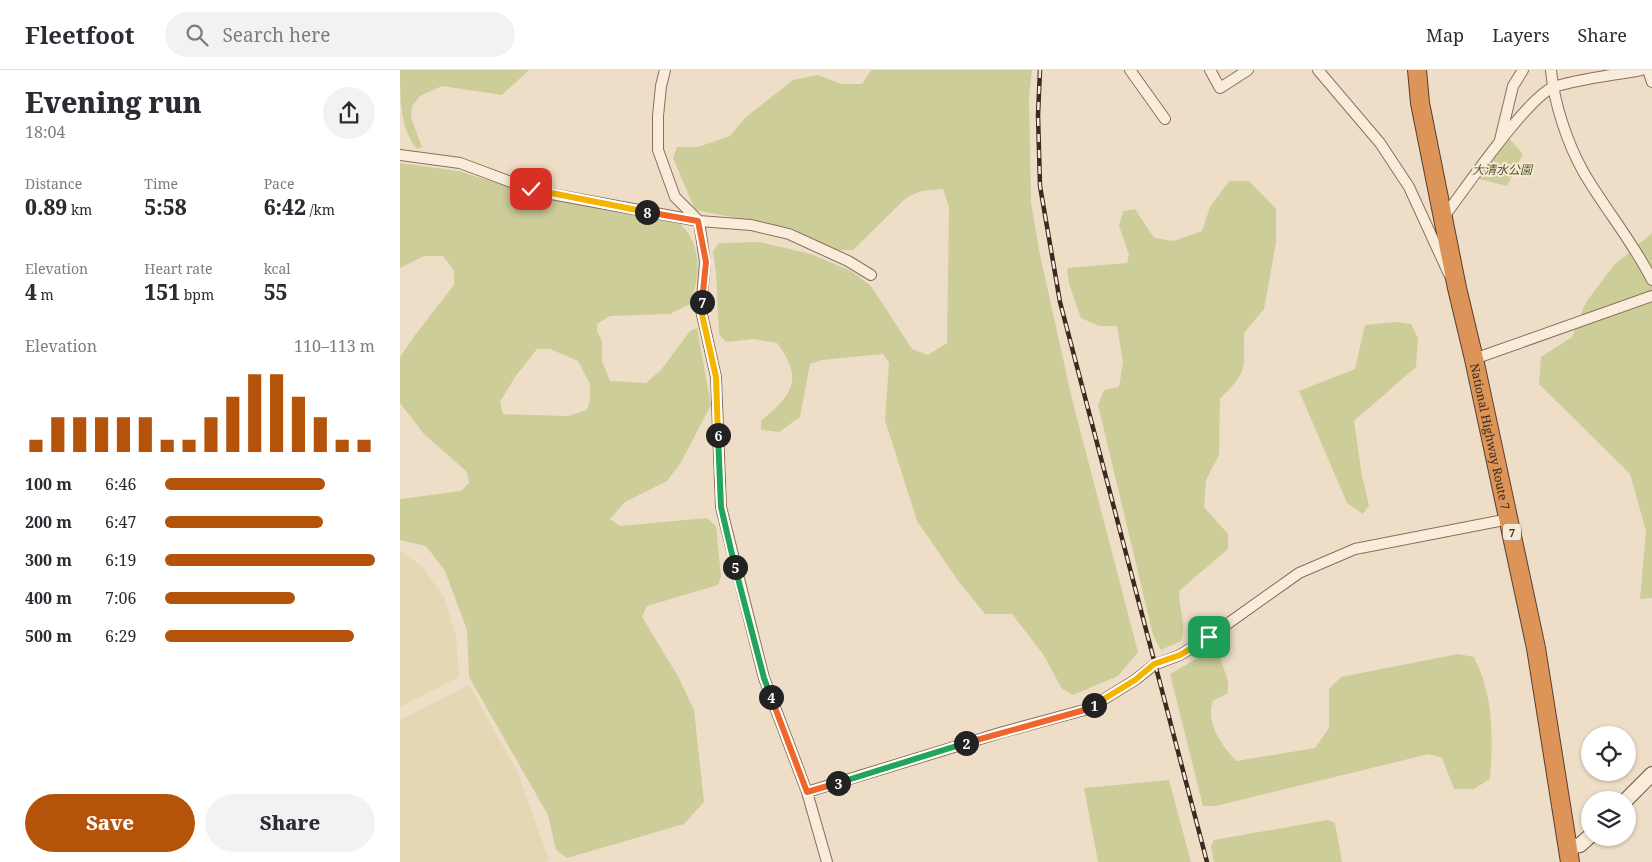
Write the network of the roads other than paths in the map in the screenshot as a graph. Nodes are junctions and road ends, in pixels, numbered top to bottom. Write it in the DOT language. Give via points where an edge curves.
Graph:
graph roads {
  1 [pos="665,70"];
  2 [pos="1130,70"];
  3 [pos="1210,70"];
  4 [pos="1248,70"];
  5 [pos="1318,70"];
  6 [pos="1417,70"];
  7 [pos="1523,70"];
  8 [pos="1551,70"];
  9 [pos="1641,70"];
  10 [pos="1648,70"];
  11 [pos="1652,82"];
  12 [pos="1553,87"];
  13 [pos="1165,119"];
  14 [pos="1500,142"];
  15 [pos="400,155"];
  16 [pos="1443,218"];
  17 [pos="698,221"];
  18 [pos="871,275"];
  19 [pos="1652,280"];
  20 [pos="1457,288"];
  21 [pos="1652,296"];
  22 [pos="1474,359"];
  23 [pos="1509,519"];
  24 [pos="1652,774"];
  25 [pos="1635,791"];
  26 [pos="807,792"];
  27 [pos="1581,844"];
  28 [pos="1568,858"];
  29 [pos="828,862"];
  1 -- 17 [label="street" via="658,116 658,150 675,196"];
  2 -- 13 [label="street"];
  3 -- 4 [label="street" via="1220,88"];
  5 -- 20 [label="street" via="1380,143 1409,187"];
  6 -- 16 [label="highway, National Highway Route 7 / 7" via="1420,103"];
  7 -- 14 [label="street" via="1513,86"];
  8 -- 12 [label="street"];
  9 -- 12 [label="street"];
  10 -- 11 [label="street"];
  12 -- 14 [label="street" via="1530,106"];
  12 -- 19 [label="street" via="1583,172"];
  14 -- 16 [label="street"];
  15 -- 17 [label="street" via="460,163 536,191"];
  16 -- 20 [label="highway, National Highway Route 7 / 7"];
  17 -- 18 [label="street" via="751,225 789,234"];
  17 -- 26 [label="street" via="706,262 701,310 716,377 721,507 764,678"];
  20 -- 22 [label="highway, National Highway Route 7 / 7"];
  21 -- 22 [label="street"];
  22 -- 23 [label="highway, National Highway Route 7 / 7"];
  23 -- 26 [label="street" via="1355,549 1298,573 1209,637 1180,655 1154,664 1135,680 1088,709"];
  23 -- 28 [label="highway, National Highway Route 7 / 7" via="1536,648"];
  24 -- 25 [label="street"];
  26 -- 29 [label="street"];
  27 -- 28 [label="street"];
}
